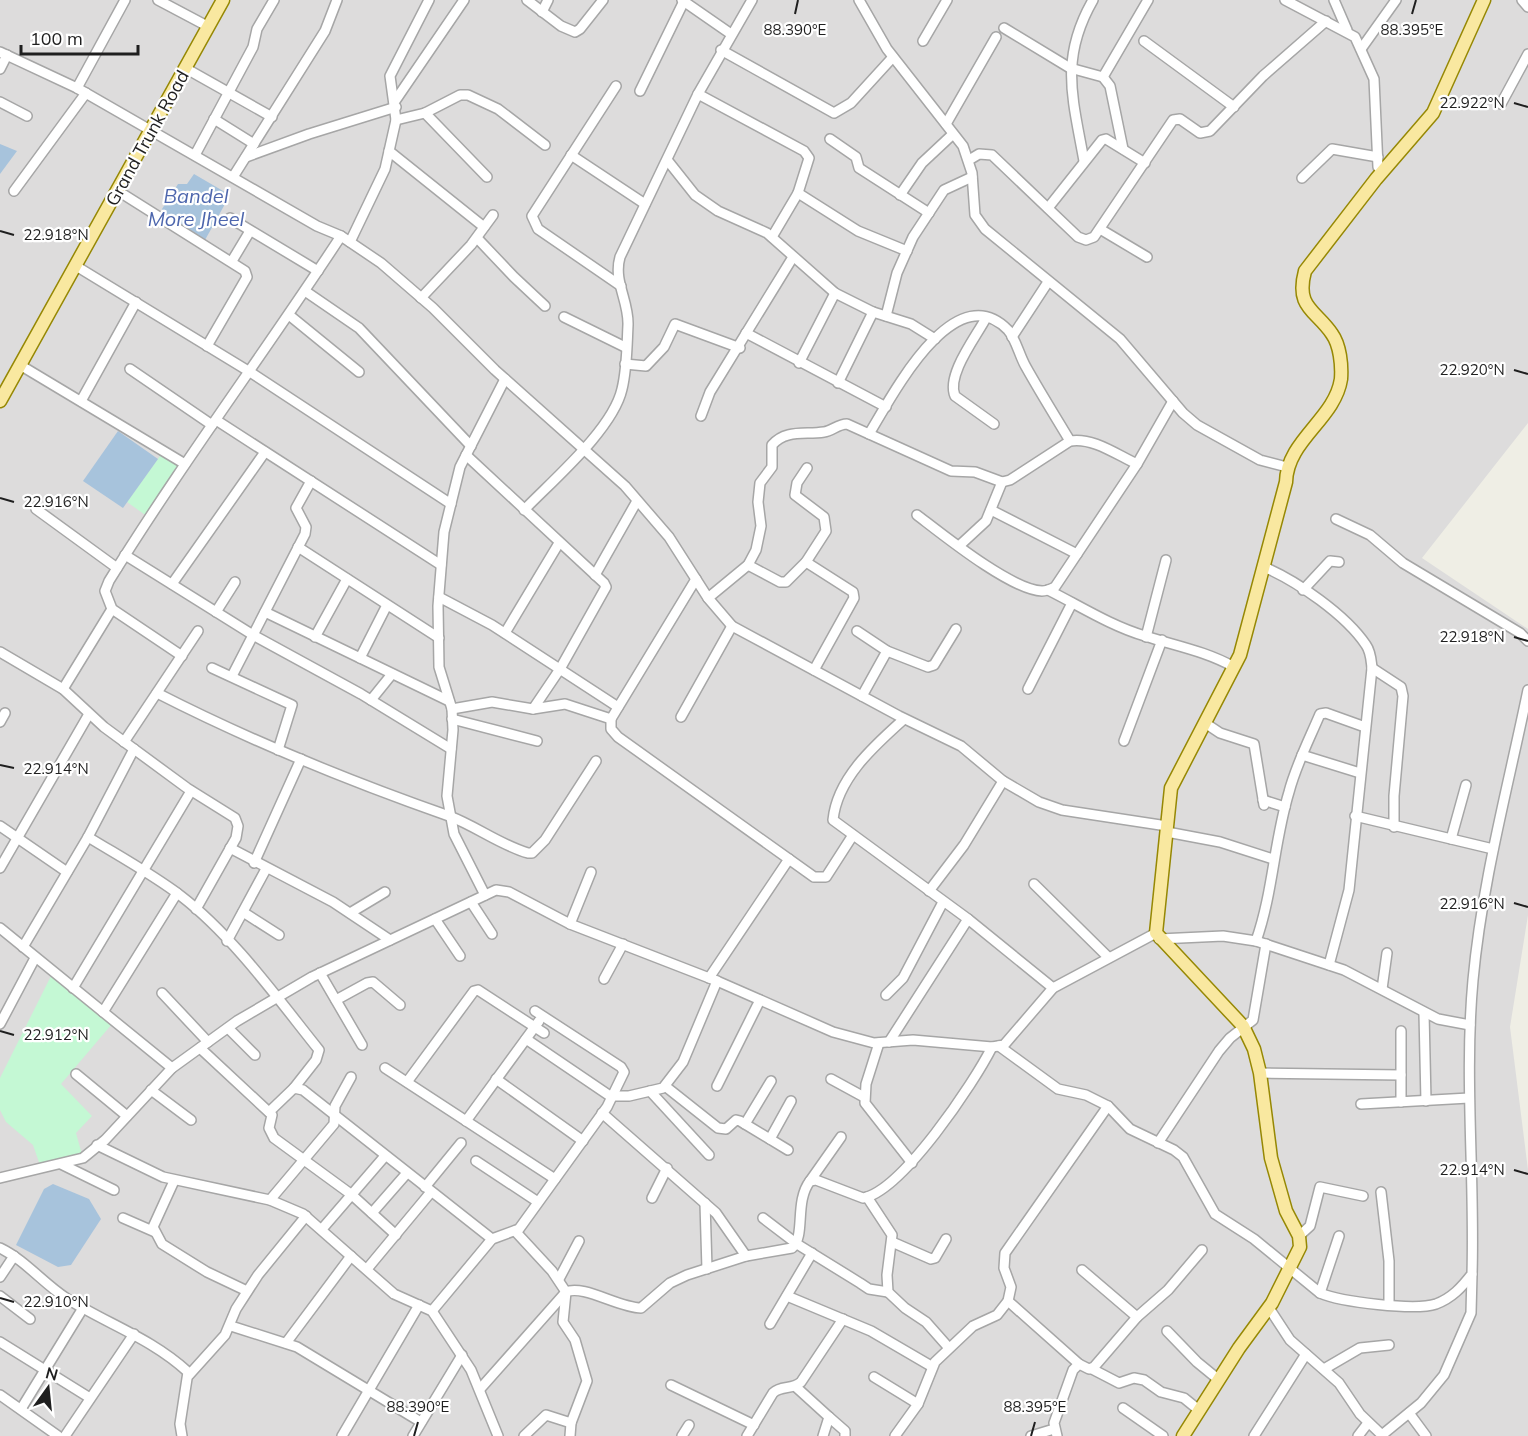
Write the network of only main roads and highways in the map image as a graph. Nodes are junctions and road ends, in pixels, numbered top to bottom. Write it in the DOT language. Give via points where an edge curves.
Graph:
graph roads {
  1 [pos="223,0"];
  2 [pos="1484,0"];
  3 [pos="0,401"];
  4 [pos="1183,1436"];
  1 -- 3 [label="main road, Grand Trunk Road"];
  2 -- 4 [label="main road" via="1433,113 1305,271 1303,294 1312,314 1336,342 1341,379 1330,404 1292,454 1240,655 1171,788 1158,936 1242,1026 1254,1049 1271,1158 1300,1247 1269,1308"];
}
